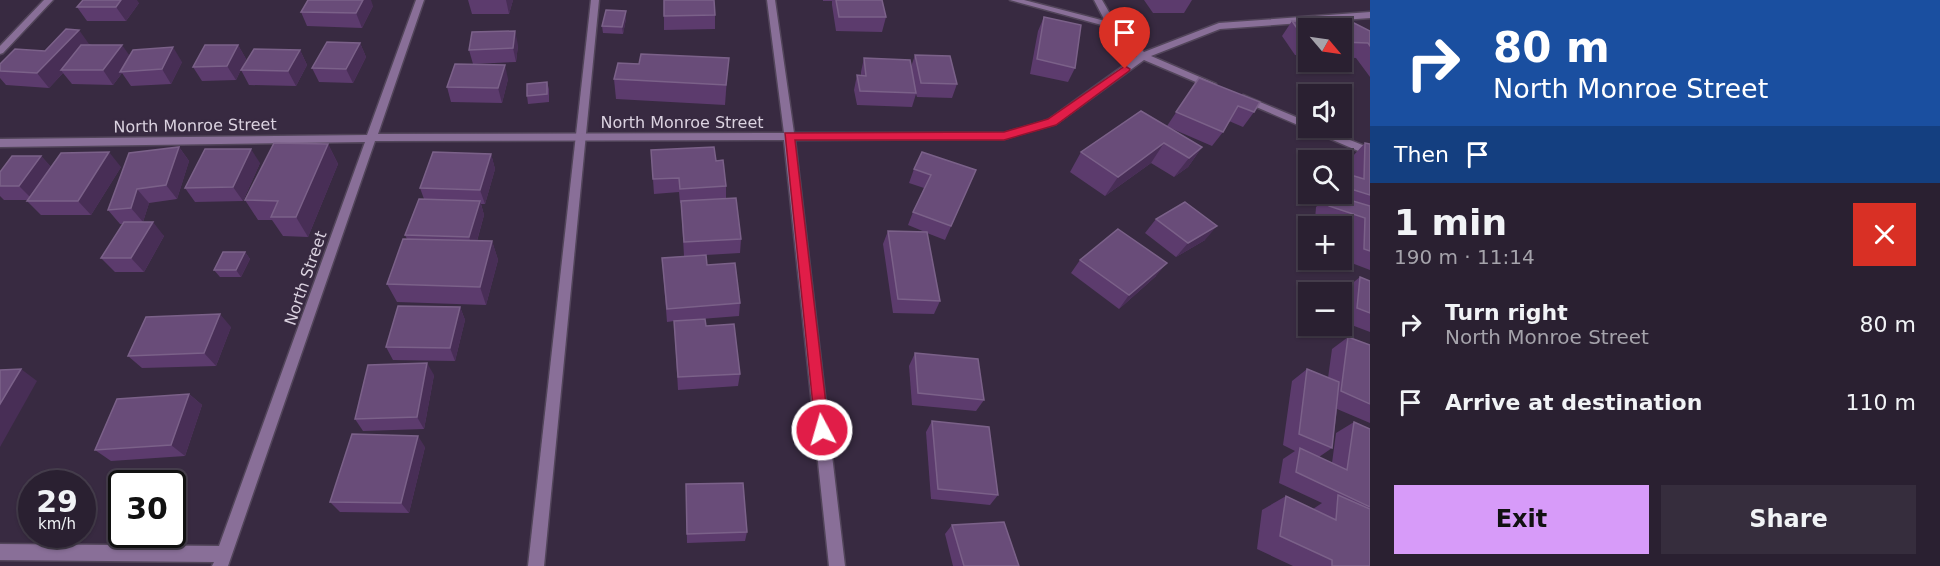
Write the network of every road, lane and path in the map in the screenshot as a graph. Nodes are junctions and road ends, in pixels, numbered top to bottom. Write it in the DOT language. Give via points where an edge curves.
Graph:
graph roads {
  1 [pos="49,0"];
  2 [pos="420,0"];
  3 [pos="595,0"];
  4 [pos="771,0"];
  5 [pos="1014,0"];
  6 [pos="1098,0"];
  7 [pos="1370,15"];
  8 [pos="1112,25"];
  9 [pos="0,51"];
  10 [pos="1143,56"];
  11 [pos="1220,88"];
  12 [pos="1231,93"];
  13 [pos="1298,122"];
  14 [pos="789,136"];
  15 [pos="581,137"];
  16 [pos="372,138"];
  17 [pos="1336,138"];
  18 [pos="0,143"];
  19 [pos="1370,152"];
  20 [pos="0,552"];
  21 [pos="222,560"];
  22 [pos="536,566"];
  23 [pos="837,566"];
  1 -- 9 [label="street"];
  2 -- 16 [label="street, North Street"];
  3 -- 15 [label="street"];
  4 -- 14 [label="street"];
  5 -- 8 [label="street"];
  6 -- 8 [label="street"];
  7 -- 10 [label="street, North Monroe Street" via="1219,26"];
  8 -- 10 [label="street"];
  10 -- 11 [label="street"];
  10 -- 14 [label="street, North Monroe Street" via="1052,122 1004,136"];
  12 -- 13 [label="street"];
  14 -- 15 [label="street, North Monroe Street"];
  14 -- 23 [label="street"];
  15 -- 16 [label="street, North Monroe Street"];
  15 -- 22 [label="street"];
  16 -- 18 [label="street, North Monroe Street"];
  16 -- 21 [label="street, North Street"];
  17 -- 19 [label="street"];
  20 -- 21 [label="street"];
}
